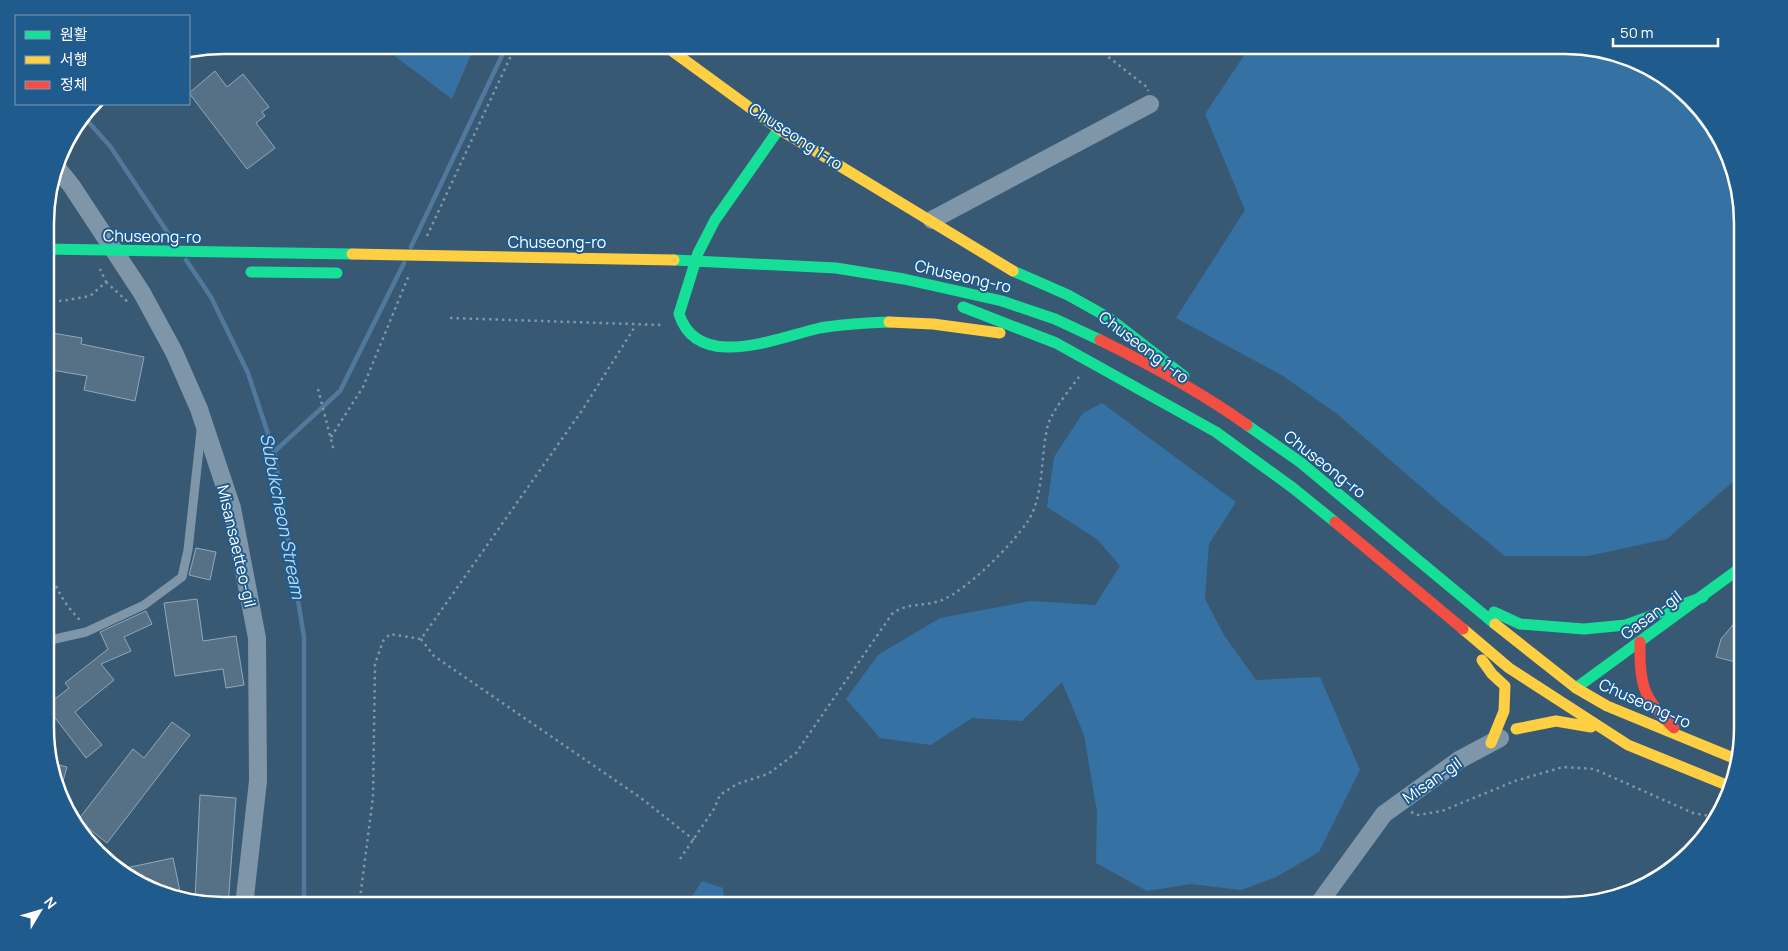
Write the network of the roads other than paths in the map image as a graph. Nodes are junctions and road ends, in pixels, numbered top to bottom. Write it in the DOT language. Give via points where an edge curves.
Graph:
graph roads {
  1 [pos="676,54"];
  2 [pos="1150,104"];
  3 [pos="779,129"];
  4 [pos="61,173"];
  5 [pos="932,220"];
  6 [pos="54,250"];
  7 [pos="109,267"];
  8 [pos="139,268"];
  9 [pos="237,271"];
  10 [pos="352,273"];
  11 [pos="676,276"];
  12 [pos="704,278"];
  13 [pos="927,297"];
  14 [pos="1056,343"];
  15 [pos="1222,407"];
  16 [pos="199,409"];
  17 [pos="1734,572"];
  18 [pos="1703,597"];
  19 [pos="1463,598"];
  20 [pos="1458,625"];
  21 [pos="54,639"];
  22 [pos="1640,642"];
  23 [pos="1576,688"];
  24 [pos="1564,704"];
  25 [pos="1516,729"];
  26 [pos="1604,730"];
  27 [pos="1686,739"];
  28 [pos="1491,743"];
  29 [pos="1732,757"];
  30 [pos="1725,784"];
  31 [pos="245,897"];
  32 [pos="1324,897"];
  1 -- 3 [label="main road, Chuseong 1-ro"];
  2 -- 5 [label="street"];
  3 -- 5 [label="main road, Chuseong 1-ro"];
  3 -- 14 [label="main road" via="715,220 698,253 679,314 687,331 701,343 719,347 738,346 878,320 962,326"];
  4 -- 16 [label="street, Misansaetteo-gil" via="142,293 174,352"];
  5 -- 15 [label="main road, Chuseong 1-ro" via="1009,270 1068,295 1109,318"];
  6 -- 15 [label="main road, Chuseong-ro" via="654,259 836,268 1002,301 1054,319 1130,355"];
  7 -- 8 [label="main road, Chuseong-ro"];
  9 -- 10 [label="main road"];
  11 -- 12 [label="main road"];
  13 -- 14 [label="main road, Chuseong-ro" via="995,318"];
  14 -- 20 [label="main road, Chuseong-ro" via="1216,432 1293,488"];
  15 -- 19 [label="main road, Chuseong-ro" via="1300,462"];
  16 -- 21 [label="lane" via="201,441 182,577 144,605 91,630"];
  16 -- 31 [label="street, Misansaetteo-gil" via="232,508 257,638 258,781"];
  17 -- 18 [label="main road, Gasan-gil"];
  18 -- 19 [label="main road" via="1626,625 1584,629 1520,624"];
  18 -- 22 [label="main road, Gasan-gil"];
  19 -- 23 [label="main road, Chuseong-ro"];
  20 -- 24 [label="main road, Chuseong-ro" via="1509,668"];
  20 -- 28 [label="main road" via="1492,674 1505,686 1504,711"];
  22 -- 23 [label="main road, Gasan-gil"];
  22 -- 27 [label="main road" via="1640,687 1652,708"];
  23 -- 24 [label="street, Misan-gil"];
  23 -- 27 [label="main road, Chuseong-ro" via="1607,706"];
  24 -- 25 [label="street, Misan-gil" via="1543,719"];
  24 -- 26 [label="main road, Chuseong-ro"];
  25 -- 26 [label="main road" via="1556,721"];
  25 -- 28 [label="street, Misan-gil"];
  26 -- 30 [label="main road, Chuseong-ro" via="1628,745"];
  27 -- 29 [label="main road, Chuseong-ro"];
  28 -- 32 [label="street, Misan-gil" via="1459,760 1384,814"];
}
